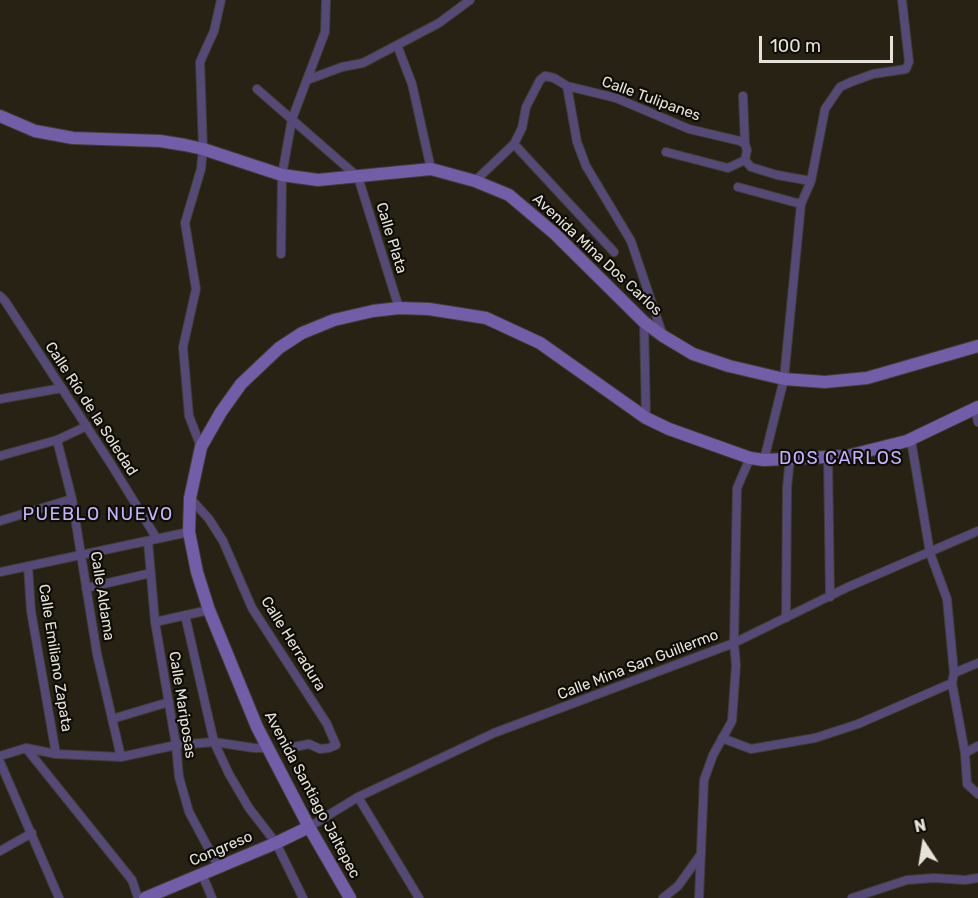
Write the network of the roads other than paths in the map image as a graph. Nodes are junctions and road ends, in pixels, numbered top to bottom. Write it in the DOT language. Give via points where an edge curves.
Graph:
graph roads {
  1 [pos="221,0"];
  2 [pos="327,0"];
  3 [pos="470,0"];
  4 [pos="902,0"];
  5 [pos="397,45"];
  6 [pos="307,80"];
  7 [pos="567,86"];
  8 [pos="257,89"];
  9 [pos="743,96"];
  10 [pos="0,116"];
  11 [pos="292,119"];
  12 [pos="514,144"];
  13 [pos="745,144"];
  14 [pos="203,149"];
  15 [pos="666,152"];
  16 [pos="745,160"];
  17 [pos="431,169"];
  18 [pos="282,176"];
  19 [pos="358,177"];
  20 [pos="475,181"];
  21 [pos="811,181"];
  22 [pos="738,187"];
  23 [pos="801,204"];
  24 [pos="614,252"];
  25 [pos="281,254"];
  26 [pos="0,296"];
  27 [pos="399,308"];
  28 [pos="645,321"];
  29 [pos="663,336"];
  30 [pos="978,346"];
  31 [pos="784,379"];
  32 [pos="62,388"];
  33 [pos="0,399"];
  34 [pos="977,408"];
  35 [pos="646,418"];
  36 [pos="978,422"];
  37 [pos="87,426"];
  38 [pos="57,440"];
  39 [pos="911,440"];
  40 [pos="201,447"];
  41 [pos="0,456"];
  42 [pos="750,458"];
  43 [pos="790,458"];
  44 [pos="828,458"];
  45 [pos="764,460"];
  46 [pos="190,498"];
  47 [pos="72,499"];
  48 [pos="0,521"];
  49 [pos="978,531"];
  50 [pos="189,532"];
  51 [pos="152,540"];
  52 [pos="930,553"];
  53 [pos="82,555"];
  54 [pos="28,566"];
  55 [pos="0,572"];
  56 [pos="150,573"];
  57 [pos="86,588"];
  58 [pos="830,597"];
  59 [pos="208,610"];
  60 [pos="184,615"];
  61 [pos="786,618"];
  62 [pos="155,622"];
  63 [pos="734,643"];
  64 [pos="978,663"];
  65 [pos="954,673"];
  66 [pos="952,684"];
  67 [pos="169,702"];
  68 [pos="112,719"];
  69 [pos="722,738"];
  70 [pos="214,742"];
  71 [pos="176,746"];
  72 [pos="978,746"];
  73 [pos="26,748"];
  74 [pos="266,748"];
  75 [pos="289,748"];
  76 [pos="965,753"];
  77 [pos="57,754"];
  78 [pos="0,756"];
  79 [pos="121,758"];
  80 [pos="0,762"];
  81 [pos="978,794"];
  82 [pos="358,797"];
  83 [pos="309,827"];
  84 [pos="32,833"];
  85 [pos="276,843"];
  86 [pos="0,850"];
  87 [pos="701,853"];
  88 [pos="218,866"];
  89 [pos="202,874"];
  90 [pos="978,878"];
  91 [pos="678,886"];
  92 [pos="59,898"];
  93 [pos="138,898"];
  94 [pos="145,898"];
  95 [pos="212,898"];
  96 [pos="303,898"];
  97 [pos="350,898"];
  98 [pos="419,898"];
  99 [pos="663,898"];
  100 [pos="678,898"];
  101 [pos="699,898"];
  102 [pos="852,898"];
  1 -- 14 [label="street" via="214,31 200,62"];
  2 -- 6 [label="street" via="325,32"];
  3 -- 5 [label="street" via="439,23"];
  4 -- 21 [label="street" via="909,62 906,69 851,82 832,96 825,109"];
  5 -- 6 [label="street" via="363,63"];
  5 -- 17 [label="street" via="412,84"];
  6 -- 11 [label="street"];
  7 -- 12 [label="street, Calle Tulipanes" via="554,78 544,76 540,80"];
  7 -- 13 [label="street, Calle Tulipanes" via="616,98 690,129"];
  7 -- 29 [label="street" via="577,142 586,166 631,241"];
  8 -- 11 [label="street"];
  9 -- 13 [label="street"];
  10 -- 14 [label="street, Avenida Mina Dos Carlos" via="35,130 73,138 160,141"];
  11 -- 18 [label="street"];
  11 -- 19 [label="street"];
  12 -- 20 [label="street"];
  12 -- 24 [label="street"];
  13 -- 16 [label="street"];
  14 -- 18 [label="street, Avenida Mina Dos Carlos"];
  14 -- 40 [label="street" via="185,223 195,289 183,347 189,416"];
  15 -- 16 [label="street" via="728,168"];
  16 -- 21 [label="street" via="751,167"];
  17 -- 19 [label="street, Avenida Mina Dos Carlos"];
  17 -- 20 [label="street, Avenida Mina Dos Carlos"];
  18 -- 19 [label="street, Avenida Mina Dos Carlos" via="318,180"];
  18 -- 25 [label="street"];
  19 -- 27 [label="street, Calle Plata"];
  20 -- 28 [label="street, Avenida Mina Dos Carlos" via="510,195"];
  21 -- 23 [label="street"];
  22 -- 23 [label="street"];
  23 -- 31 [label="street"];
  26 -- 32 [label="street, Calle Río de la Soledad"];
  27 -- 35 [label="street, Avenida Santiago Jaltepec" via="486,318 524,334"];
  27 -- 40 [label="street, Avenida Santiago Jaltepec" via="334,320 279,348 241,384"];
  28 -- 29 [label="street, Avenida Mina Dos Carlos"];
  28 -- 35 [label="street"];
  29 -- 31 [label="street, Avenida Mina Dos Carlos" via="693,354"];
  30 -- 31 [label="street, Avenida Mina Dos Carlos" via="867,378 825,382"];
  31 -- 45 [label="street"];
  32 -- 33 [label="street"];
  32 -- 37 [label="street, Calle Río de la Soledad"];
  34 -- 36 [label="street"];
  34 -- 39 [label="street, Avenida Santiago Jaltepec"];
  35 -- 42 [label="street, Avenida Santiago Jaltepec"];
  37 -- 38 [label="street"];
  37 -- 51 [label="street, Calle Río de la Soledad"];
  38 -- 41 [label="street"];
  38 -- 47 [label="street, Calle Aldama"];
  39 -- 44 [label="street, Avenida Santiago Jaltepec"];
  39 -- 52 [label="street"];
  40 -- 46 [label="street, Avenida Santiago Jaltepec"];
  42 -- 45 [label="street, Avenida Santiago Jaltepec"];
  42 -- 63 [label="street" via="737,488"];
  43 -- 44 [label="street, Avenida Santiago Jaltepec"];
  43 -- 45 [label="street, Avenida Santiago Jaltepec"];
  43 -- 61 [label="street"];
  44 -- 58 [label="street"];
  46 -- 50 [label="street, Avenida Santiago Jaltepec"];
  46 -- 75 [label="street, Calle Herradura" via="223,541 252,608 327,724 336,745"];
  47 -- 48 [label="street"];
  47 -- 53 [label="street, Calle Aldama"];
  49 -- 52 [label="street, Calle Mina San Guillermo"];
  50 -- 51 [label="street"];
  50 -- 59 [label="street, Avenida Santiago Jaltepec"];
  51 -- 53 [label="street"];
  51 -- 56 [label="street, Calle Mariposas"];
  52 -- 58 [label="street, Calle Mina San Guillermo"];
  52 -- 65 [label="street" via="947,599"];
  53 -- 54 [label="street"];
  53 -- 57 [label="street, Calle Aldama"];
  54 -- 55 [label="street"];
  54 -- 77 [label="street, Calle Emiliano Zapata"];
  56 -- 57 [label="street"];
  56 -- 62 [label="street, Calle Mariposas"];
  57 -- 68 [label="street, Calle Aldama"];
  58 -- 61 [label="street, Calle Mina San Guillermo"];
  59 -- 60 [label="street"];
  59 -- 74 [label="street, Avenida Santiago Jaltepec"];
  60 -- 62 [label="street"];
  60 -- 70 [label="street"];
  61 -- 63 [label="street, Calle Mina San Guillermo"];
  62 -- 67 [label="street, Calle Mariposas"];
  63 -- 69 [label="street" via="732,721"];
  63 -- 82 [label="street, Calle Mina San Guillermo" via="494,733"];
  64 -- 65 [label="street"];
  65 -- 66 [label="street"];
  66 -- 69 [label="street" via="815,738 751,749"];
  66 -- 76 [label="street"];
  67 -- 68 [label="street"];
  67 -- 71 [label="street, Calle Mariposas"];
  68 -- 79 [label="street, Calle Aldama"];
  69 -- 87 [label="street" via="704,780"];
  70 -- 71 [label="street"];
  70 -- 74 [label="street"];
  70 -- 85 [label="street" via="249,808"];
  71 -- 79 [label="street"];
  71 -- 88 [label="street, Calle Mariposas" via="179,777 189,812"];
  72 -- 76 [label="street"];
  73 -- 77 [label="street"];
  73 -- 78 [label="street"];
  73 -- 93 [label="street" via="132,880"];
  74 -- 83 [label="street, Avenida Santiago Jaltepec"];
  76 -- 81 [label="street" via="967,784"];
  77 -- 79 [label="street"];
  80 -- 84 [label="street"];
  82 -- 83 [label="street, Calle Mina San Guillermo"];
  82 -- 98 [label="street"];
  83 -- 85 [label="street, Congreso"];
  83 -- 97 [label="street, Avenida Santiago Jaltepec"];
  84 -- 86 [label="street"];
  84 -- 92 [label="street"];
  85 -- 88 [label="street, Congreso"];
  85 -- 96 [label="street"];
  87 -- 91 [label="street"];
  87 -- 101 [label="street"];
  88 -- 89 [label="street, Congreso"];
  89 -- 94 [label="street, Congreso"];
  89 -- 95 [label="street"];
  90 -- 102 [label="street" via="907,880"];
  91 -- 99 [label="street"];
  91 -- 100 [label="street"];
}
